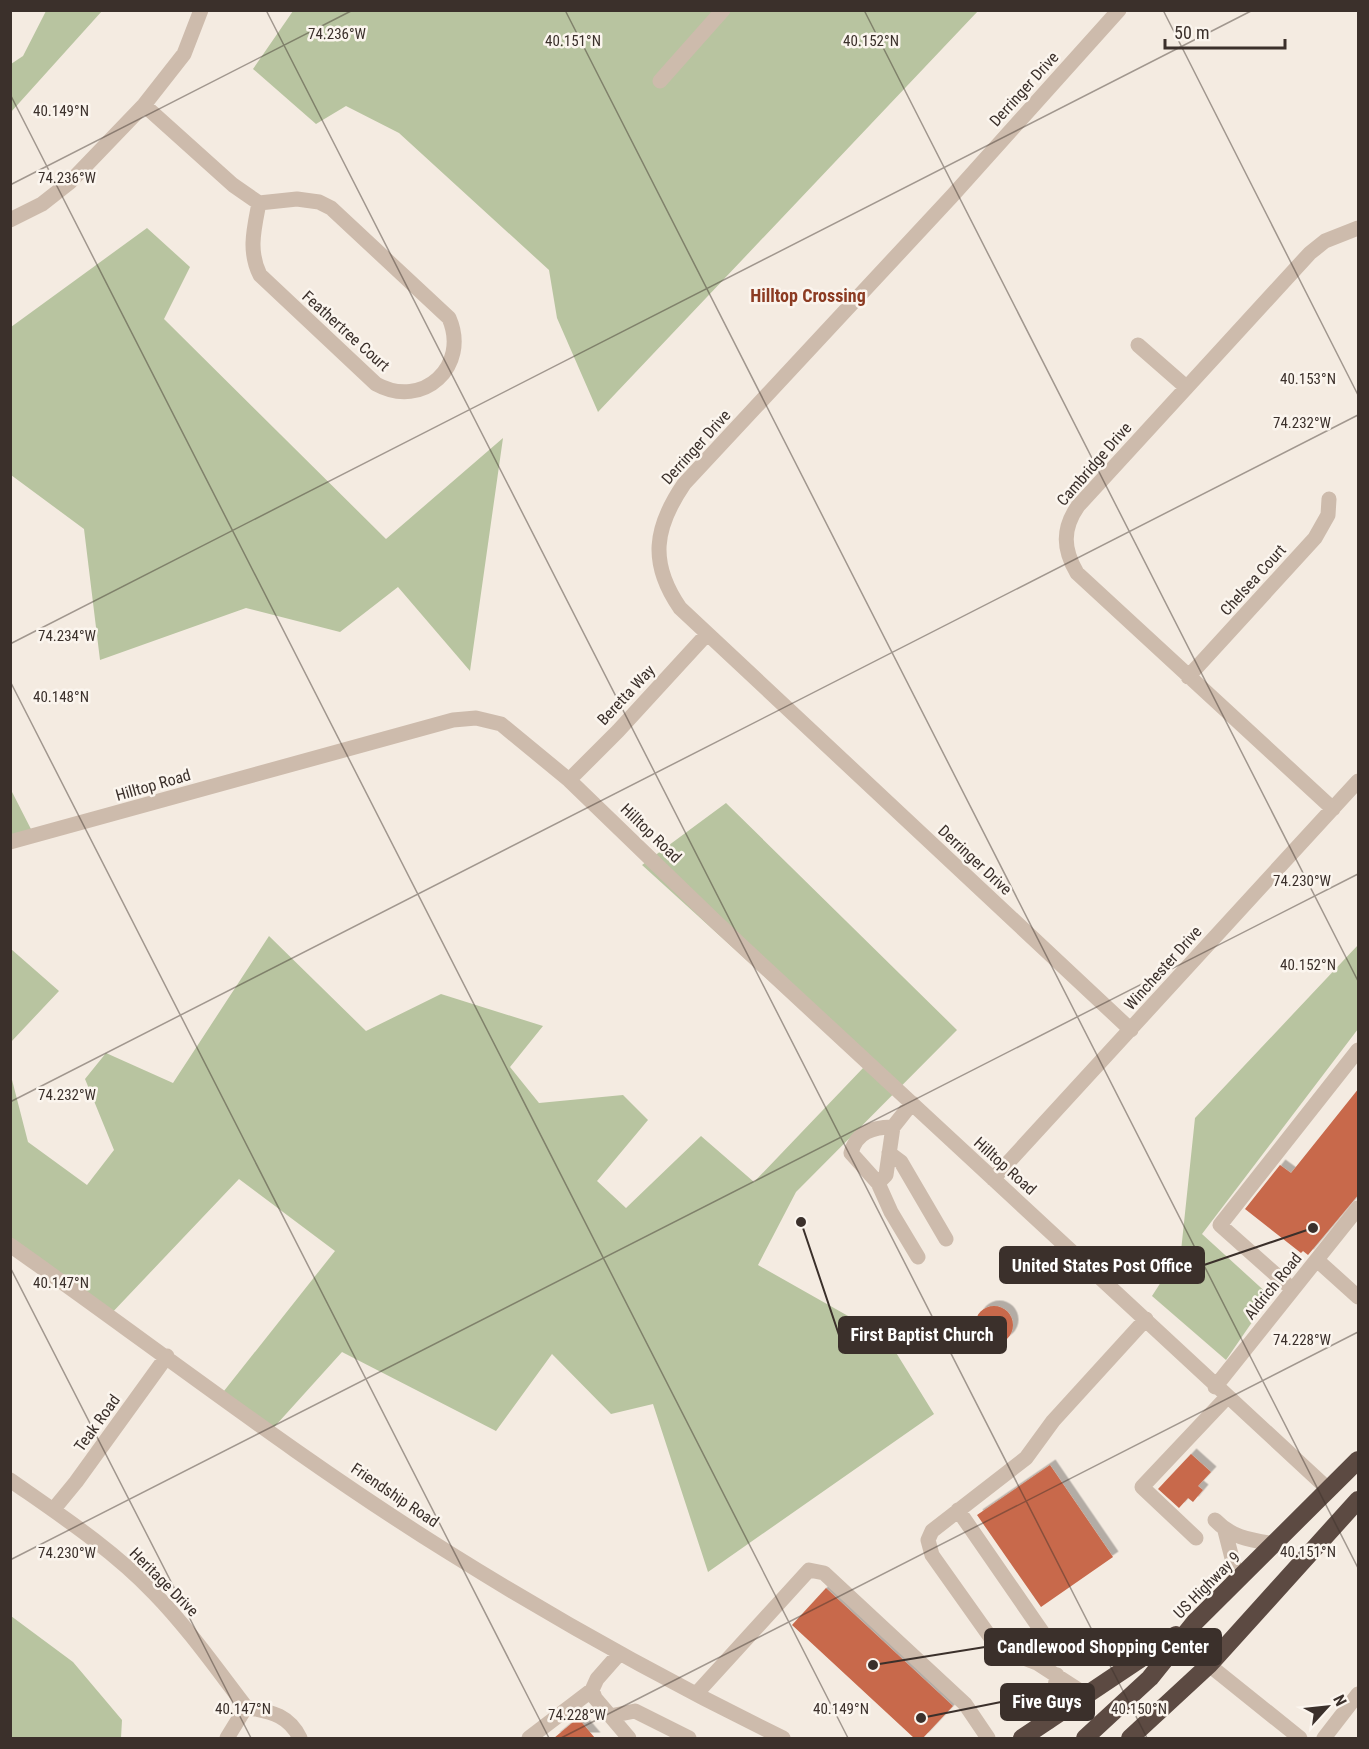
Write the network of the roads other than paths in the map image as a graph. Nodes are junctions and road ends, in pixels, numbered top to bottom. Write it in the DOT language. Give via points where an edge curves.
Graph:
graph roads {
  1 [pos="201,10"];
  2 [pos="723,10"];
  3 [pos="1119,10"];
  4 [pos="660,81"];
  5 [pos="144,105"];
  6 [pos="259,204"];
  7 [pos="10,220"];
  8 [pos="1359,228"];
  9 [pos="1138,345"];
  10 [pos="1186,387"];
  11 [pos="1329,499"];
  12 [pos="707,634"];
  13 [pos="1188,677"];
  14 [pos="569,780"];
  15 [pos="1359,781"];
  16 [pos="1333,809"];
  17 [pos="10,842"];
  18 [pos="1131,1030"];
  19 [pos="1359,1050"];
  20 [pos="912,1104"];
  21 [pos="893,1127"];
  22 [pos="889,1153"];
  23 [pos="993,1179"];
  24 [pos="878,1183"];
  25 [pos="1359,1208"];
  26 [pos="946,1239"];
  27 [pos="10,1245"];
  28 [pos="918,1257"];
  29 [pos="1317,1260"];
  30 [pos="1293,1289"];
  31 [pos="1359,1297"];
  32 [pos="1146,1319"];
  33 [pos="167,1356"];
  34 [pos="1215,1387"];
  35 [pos="1227,1397"];
  36 [pos="1359,1460"];
  37 [pos="10,1480"];
  38 [pos="1328,1489"];
  39 [pos="1359,1500"];
  40 [pos="53,1510"];
  41 [pos="958,1510"];
  42 [pos="1196,1538"];
  43 [pos="1275,1544"];
  44 [pos="1234,1585"];
  45 [pos="1195,1622"];
  46 [pos="1045,1636"];
  47 [pos="620,1654"];
  48 [pos="1209,1665"];
  49 [pos="1057,1675"];
  50 [pos="592,1689"];
  51 [pos="696,1694"];
  52 [pos="1359,1694"];
  53 [pos="1088,1696"];
  54 [pos="246,1707"];
  55 [pos="610,1716"];
  56 [pos="1049,1722"];
  57 [pos="226,1738"];
  58 [pos="300,1738"];
  59 [pos="529,1738"];
  60 [pos="629,1738"];
  61 [pos="689,1738"];
  62 [pos="783,1738"];
  63 [pos="988,1738"];
  64 [pos="1022,1738"];
  65 [pos="1085,1738"];
  66 [pos="1130,1738"];
  67 [pos="1300,1738"];
  68 [pos="1324,1738"];
  1 -- 5 [label="street" via="183,54"];
  2 -- 4 [label="street"];
  3 -- 12 [label="street, Derringer Drive" via="684,484 672,502 659,540 660,567 680,608"];
  5 -- 6 [label="street"];
  5 -- 7 [label="street" via="64,188"];
  6 -- 6 [label="street, Feathertree Court" via="309,199 331,208 441,308 454,330 455,348 451,361 434,382 399,394 376,384 270,286 260,275 252,253"];
  8 -- 10 [label="street, Cambridge Drive" via="1325,241 1310,253"];
  9 -- 10 [label="street"];
  10 -- 13 [label="street, Cambridge Drive" via="1078,506 1068,522 1065,543 1077,573"];
  11 -- 13 [label="street, Chelsea Court" via="1328,515 1315,538"];
  12 -- 14 [label="street, Beretta Way"];
  12 -- 18 [label="street, Derringer Drive"];
  13 -- 16 [label="street, Cambridge Drive"];
  14 -- 17 [label="street, Hilltop Road" via="501,724 476,718 453,720"];
  14 -- 20 [label="street, Hilltop Road"];
  15 -- 16 [label="street, Winchester Drive"];
  16 -- 18 [label="street, Winchester Drive"];
  18 -- 23 [label="street, Winchester Drive"];
  19 -- 30 [label="street" via="1220,1225"];
  20 -- 21 [label="street"];
  20 -- 23 [label="street, Hilltop Road"];
  21 -- 22 [label="street"];
  21 -- 24 [label="street" via="866,1132 854,1143 851,1153"];
  22 -- 24 [label="street" via="886,1175"];
  22 -- 26 [label="street" via="901,1162"];
  23 -- 32 [label="street, Hilltop Road"];
  24 -- 28 [label="street"];
  25 -- 29 [label="street, Aldrich Road"];
  27 -- 33 [label="street, Friendship Road"];
  29 -- 30 [label="street, Aldrich Road"];
  29 -- 31 [label="street"];
  30 -- 34 [label="street, Aldrich Road"];
  32 -- 34 [label="street, Hilltop Road"];
  32 -- 41 [label="street" via="1053,1421 1026,1458"];
  33 -- 40 [label="street, Teak Road"];
  33 -- 47 [label="street, Friendship Road" via="441,1547"];
  34 -- 35 [label="street, Hilltop Road"];
  35 -- 38 [label="street, Hilltop Road"];
  35 -- 42 [label="street" via="1143,1487"];
  36 -- 38 [label="highway, US Highway 9"];
  37 -- 40 [label="street, Heritage Drive"];
  38 -- 43 [label="highway, US Highway 9"];
  39 -- 48 [label="highway"];
  40 -- 54 [label="street, Heritage Drive" via="154,1593"];
  41 -- 46 [label="street"];
  41 -- 49 [label="street" via="932,1531 928,1540 932,1555 998,1648"];
  43 -- 44 [label="highway, US Highway 9"];
  43 -- 44 [label="street" via="1240,1538 1220,1526 1234,1566"];
  44 -- 45 [label="highway, US Highway 9"];
  45 -- 53 [label="highway"];
  45 -- 65 [label="highway, US Highway 9" via="1150,1678"];
  47 -- 50 [label="street"];
  47 -- 51 [label="street, Friendship Road"];
  48 -- 66 [label="highway"];
  48 -- 67 [label="street"];
  49 -- 53 [label="street"];
  49 -- 56 [label="street"];
  50 -- 55 [label="street"];
  50 -- 59 [label="street"];
  51 -- 62 [label="street, Friendship Road"];
  51 -- 63 [label="street" via="809,1570 815,1569 824,1573 965,1704"];
  52 -- 68 [label="street"];
  53 -- 56 [label="highway"];
  54 -- 57 [label="street"];
  54 -- 58 [label="street" via="284,1717"];
  55 -- 60 [label="street"];
  55 -- 61 [label="street" via="634,1711"];
  56 -- 64 [label="highway"];
}
